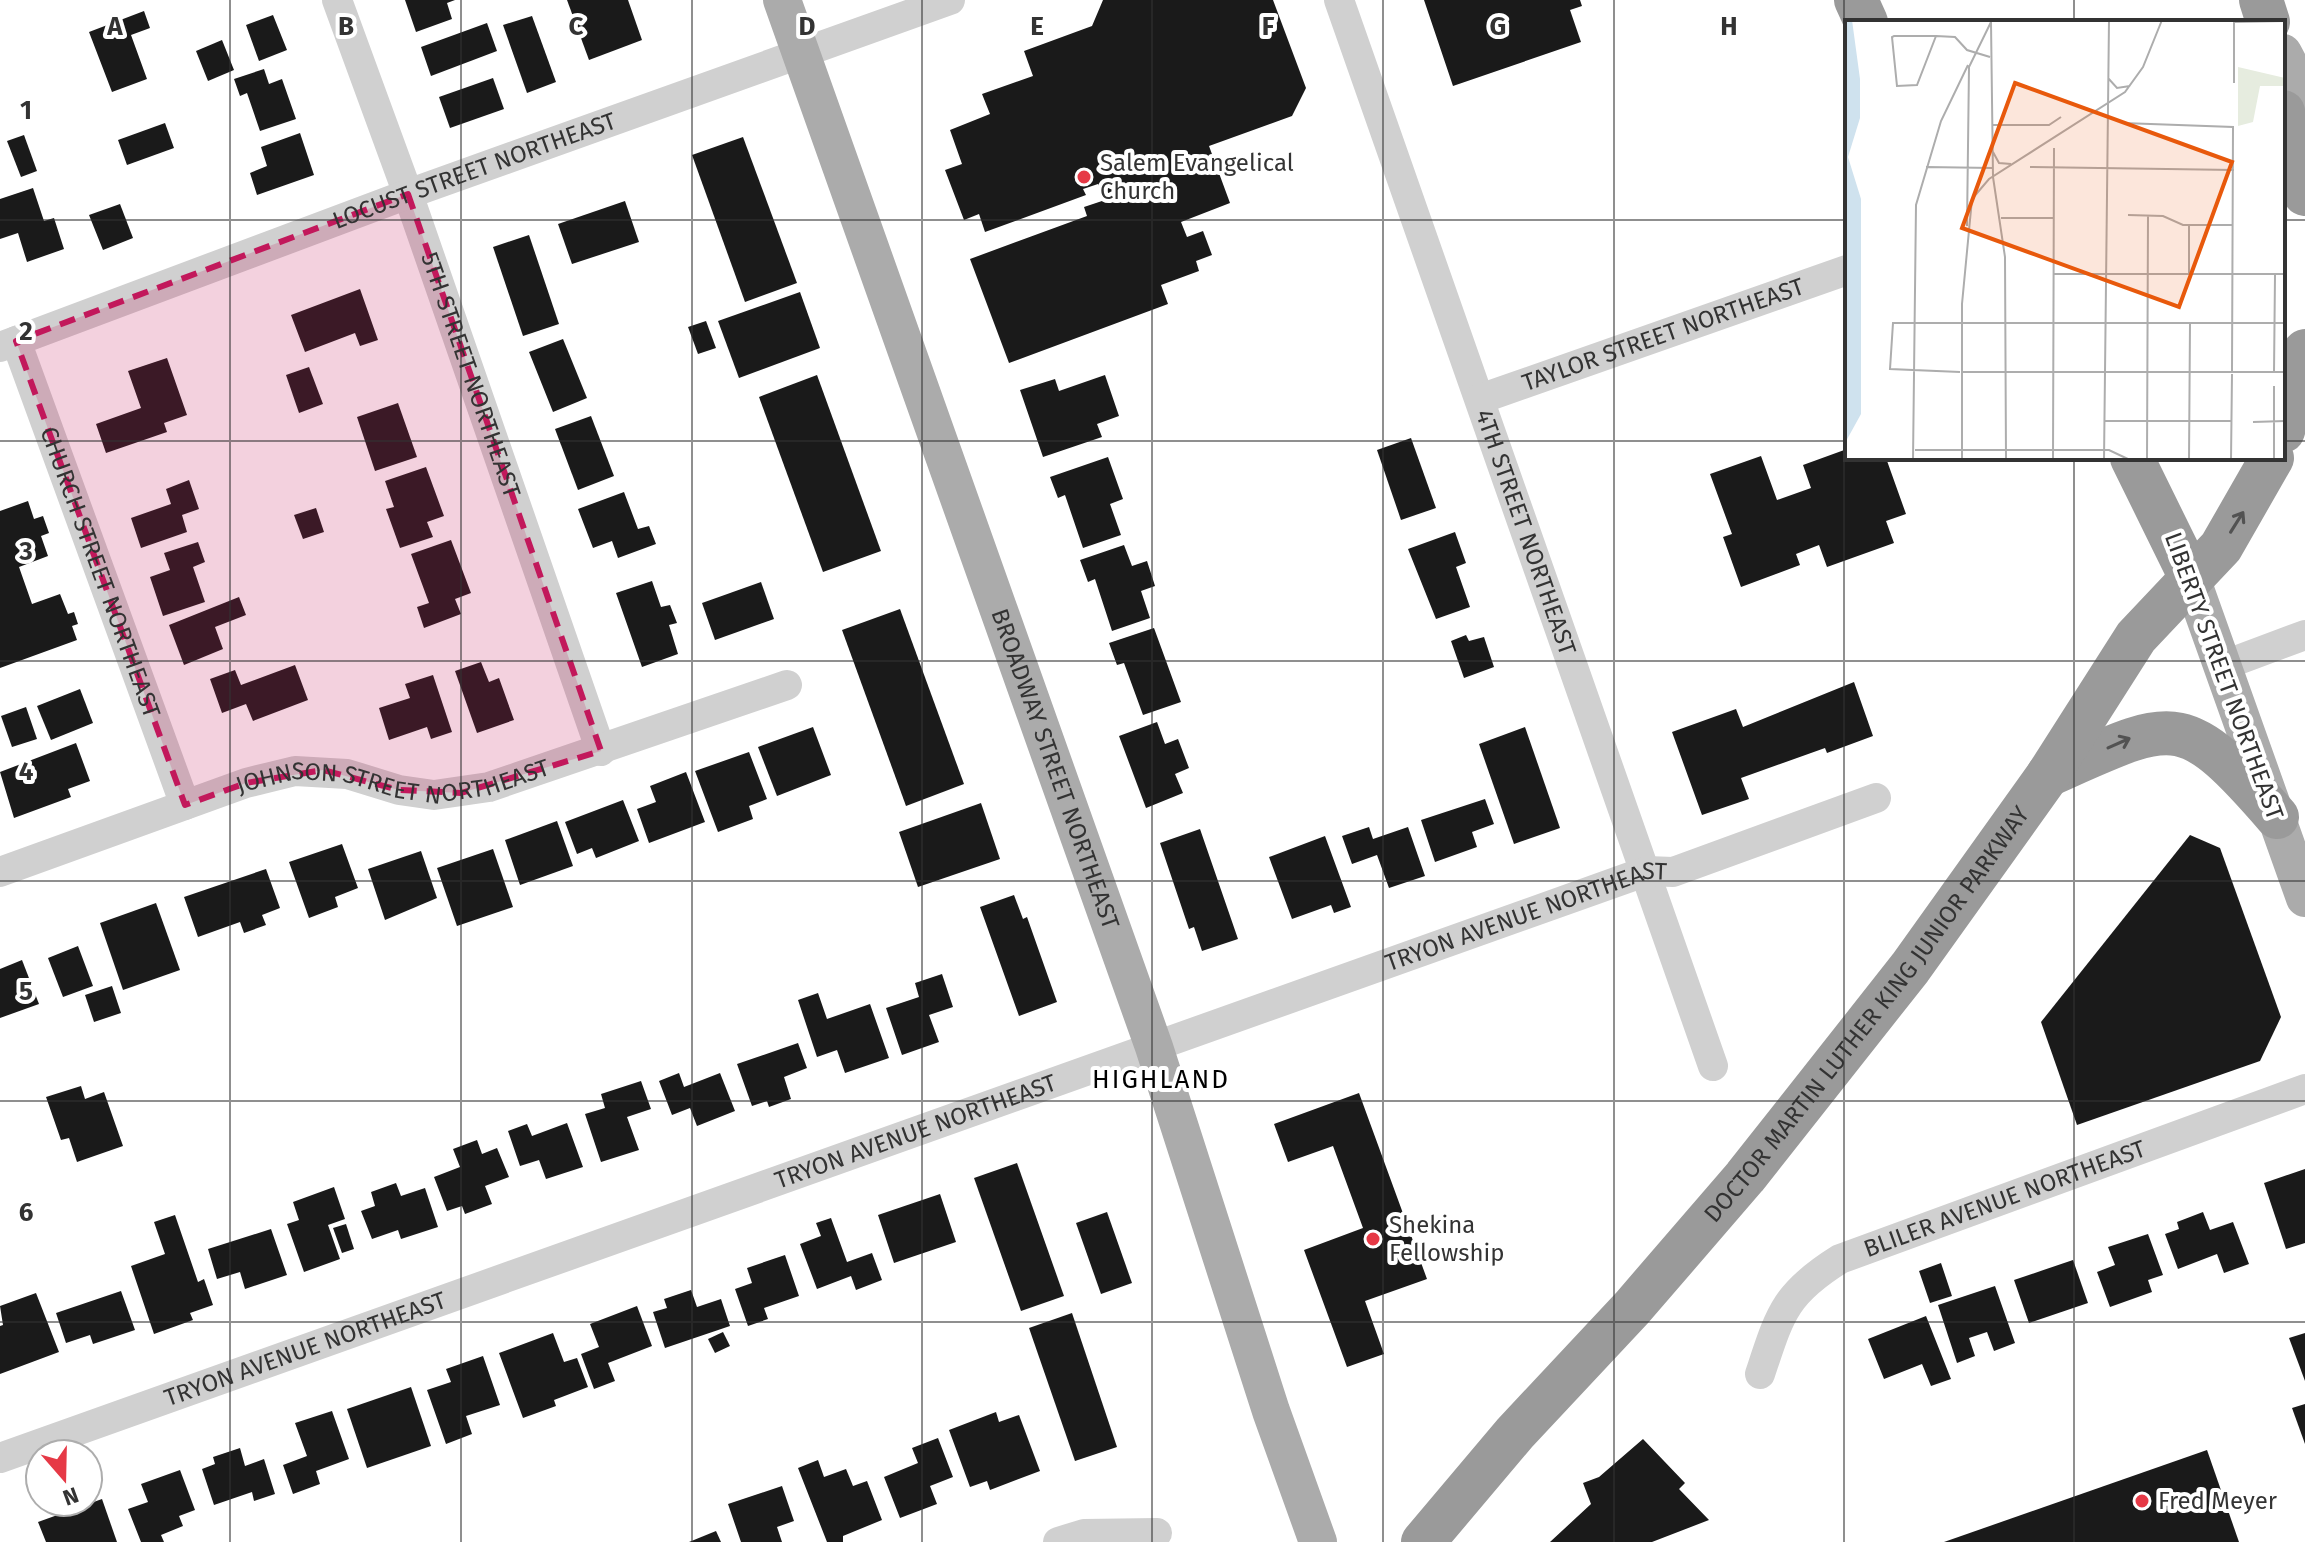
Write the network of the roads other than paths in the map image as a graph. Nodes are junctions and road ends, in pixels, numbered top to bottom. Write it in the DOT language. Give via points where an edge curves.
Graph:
graph roads {
  1 [pos="337,0"];
  2 [pos="782,0"];
  3 [pos="950,0"];
  4 [pos="1339,0"];
  5 [pos="1856,0"];
  6 [pos="2261,0"];
  7 [pos="1865,20"];
  8 [pos="2267,20"];
  9 [pos="801,54"];
  10 [pos="2285,57"];
  11 [pos="2305,95"];
  12 [pos="2285,119"];
  13 [pos="408,194"];
  14 [pos="2305,194"];
  15 [pos="1845,271"];
  16 [pos="8,344"];
  17 [pos="2305,351"];
  18 [pos="1480,399"];
  19 [pos="2285,424"];
  20 [pos="2133,460"];
  21 [pos="2271,460"];
  22 [pos="2191,578"];
  23 [pos="2305,635"];
  24 [pos="2222,666"];
  25 [pos="787,685"];
  26 [pos="601,751"];
  27 [pos="2048,775"];
  28 [pos="1876,798"];
  29 [pos="185,805"];
  30 [pos="2277,817"];
  31 [pos="1647,871"];
  32 [pos="0,872"];
  33 [pos="2305,898"];
  34 [pos="1154,1047"];
  35 [pos="1713,1066"];
  36 [pos="2305,1089"];
  37 [pos="1760,1374"];
  38 [pos="0,1458"];
  39 [pos="1157,1533"];
  40 [pos="1058,1542"];
  41 [pos="1318,1542"];
  42 [pos="1423,1542"];
  1 -- 13 [label="street, 5TH STREET NORTHEAST"];
  2 -- 9 [label="main road, BROADWAY STREET NORTHEAST"];
  3 -- 9 [label="street, LOCUST STREET NORTHEAST"];
  4 -- 18 [label="street, 4TH STREET NORTHEAST"];
  5 -- 7 [label="highway"];
  6 -- 8 [label="highway"];
  9 -- 13 [label="street, LOCUST STREET NORTHEAST"];
  9 -- 34 [label="main road, BROADWAY STREET NORTHEAST"];
  10 -- 11 [label="main road"];
  12 -- 14 [label="highway"];
  13 -- 16 [label="street, LOCUST STREET NORTHEAST"];
  13 -- 26 [label="street, 5TH STREET NORTHEAST"];
  15 -- 18 [label="street, TAYLOR STREET NORTHEAST"];
  16 -- 29 [label="street, CHURCH STREET NORTHEAST"];
  17 -- 19 [label="highway"];
  18 -- 31 [label="street, 4TH STREET NORTHEAST"];
  20 -- 22 [label="highway, LIBERTY STREET NORTHEAST"];
  22 -- 21 [label="highway, DOCTOR MARTIN LUTHER KING JUNIOR PARKWAY, one-way" via="2221,547"];
  22 -- 24 [label="main road, LIBERTY STREET NORTHEAST"];
  22 -- 27 [label="highway, DOCTOR MARTIN LUTHER KING JUNIOR PARKWAY" via="2136,637"];
  23 -- 24 [label="street"];
  24 -- 30 [label="main road, LIBERTY STREET NORTHEAST"];
  25 -- 26 [label="street, JOHNSON STREET NORTHEAST"];
  26 -- 29 [label="street, JOHNSON STREET NORTHEAST" via="461,793 434,795 323,770 295,771"];
  27 -- 30 [label="highway, one-way" via="2136,736 2180,733 2219,754"];
  27 -- 42 [label="highway, DOCTOR MARTIN LUTHER KING JUNIOR PARKWAY" via="1910,968 1745,1177"];
  28 -- 31 [label="street, TRYON AVENUE NORTHEAST" via="1673,872"];
  29 -- 32 [label="street, JOHNSON STREET NORTHEAST"];
  30 -- 33 [label="main road, LIBERTY STREET NORTHEAST"];
  31 -- 34 [label="street, TRYON AVENUE NORTHEAST"];
  31 -- 35 [label="street, 4TH STREET NORTHEAST"];
  34 -- 38 [label="street, TRYON AVENUE NORTHEAST"];
  34 -- 41 [label="main road, BROADWAY STREET NORTHEAST"];
  36 -- 37 [label="street, BLILER AVENUE NORTHEAST" via="1840,1259 1792,1296"];
  39 -- 40 [label="street" via="1084,1534"];
}
